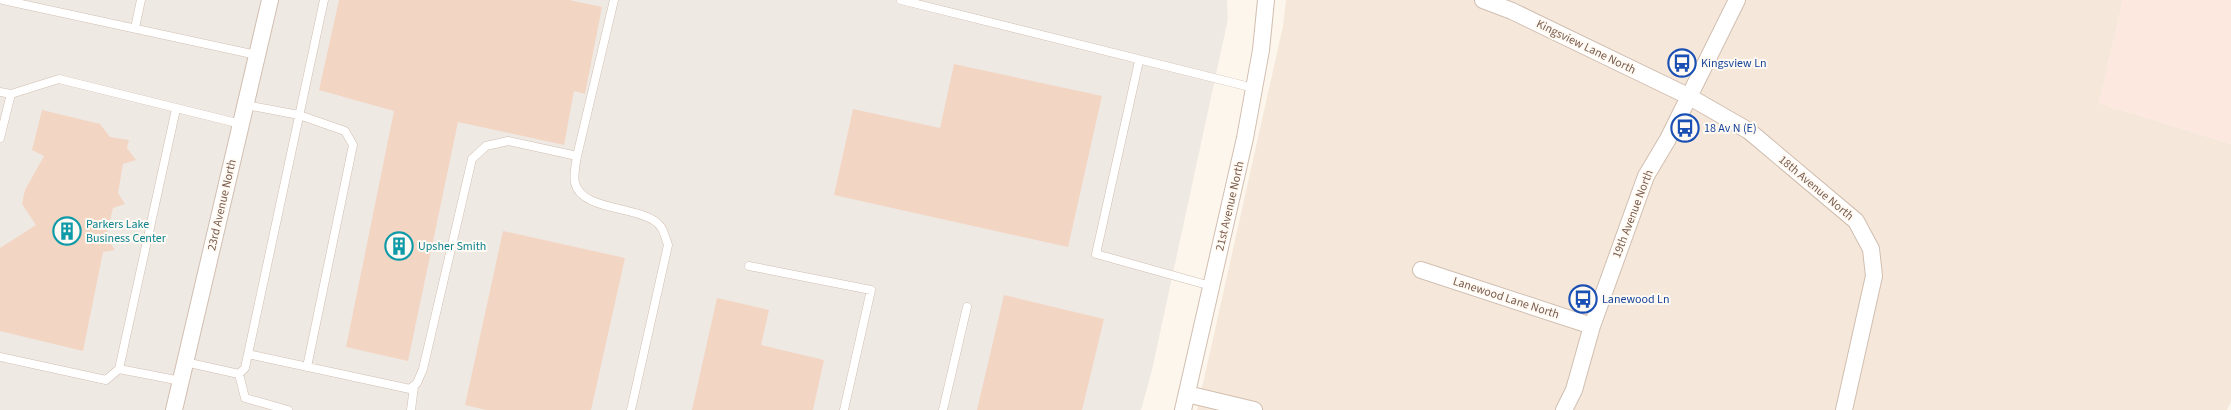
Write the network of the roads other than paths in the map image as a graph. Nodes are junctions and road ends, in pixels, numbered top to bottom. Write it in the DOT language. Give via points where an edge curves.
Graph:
graph roads {
  1 [pos="3,0"];
  2 [pos="141,0"];
  3 [pos="270,0"];
  4 [pos="324,0"];
  5 [pos="614,0"];
  6 [pos="901,0"];
  7 [pos="1266,0"];
  8 [pos="1483,0"];
  9 [pos="1737,0"];
  10 [pos="135,28"];
  11 [pos="258,55"];
  12 [pos="1139,61"];
  13 [pos="1254,88"];
  14 [pos="0,92"];
  15 [pos="11,94"];
  16 [pos="1688,96"];
  17 [pos="246,105"];
  18 [pos="176,109"];
  19 [pos="299,115"];
  20 [pos="241,124"];
  21 [pos="0,138"];
  22 [pos="577,156"];
  23 [pos="749,266"];
  24 [pos="1421,270"];
  25 [pos="1211,286"];
  26 [pos="967,307"];
  27 [pos="1592,326"];
  28 [pos="248,354"];
  29 [pos="0,357"];
  30 [pos="186,362"];
  31 [pos="307,367"];
  32 [pos="119,368"];
  33 [pos="239,374"];
  34 [pos="181,381"];
  35 [pos="414,386"];
  36 [pos="1185,402"];
  37 [pos="174,410"];
  38 [pos="288,410"];
  39 [pos="411,410"];
  40 [pos="631,410"];
  41 [pos="844,410"];
  42 [pos="943,410"];
  43 [pos="1254,410"];
  44 [pos="1564,410"];
  45 [pos="1844,410"];
  1 -- 10 [label="lane"];
  2 -- 10 [label="lane"];
  3 -- 11 [label="street, 23rd Avenue North"];
  4 -- 19 [label="lane"];
  5 -- 22 [label="lane"];
  6 -- 12 [label="lane"];
  7 -- 13 [label="street, 21st Avenue North" via="1262,50"];
  8 -- 16 [label="street, Kingsview Lane North"];
  9 -- 16 [label="street, 19th Avenue North"];
  10 -- 11 [label="lane"];
  11 -- 17 [label="street, 23rd Avenue North"];
  12 -- 13 [label="lane"];
  12 -- 25 [label="lane" via="1096,254"];
  13 -- 25 [label="street, 21st Avenue North"];
  14 -- 15 [label="lane"];
  15 -- 18 [label="lane" via="59,79"];
  15 -- 21 [label="lane"];
  16 -- 27 [label="street, 19th Avenue North" via="1646,176"];
  16 -- 45 [label="street, 18th Avenue North" via="1749,132 1849,214 1872,249 1874,276"];
  17 -- 19 [label="lane"];
  17 -- 20 [label="street, 23rd Avenue North"];
  18 -- 20 [label="lane"];
  18 -- 32 [label="lane"];
  19 -- 28 [label="lane"];
  19 -- 31 [label="lane" via="345,131 352,145"];
  20 -- 30 [label="street, 23rd Avenue North"];
  22 -- 35 [label="lane" via="508,141 486,146 472,159 424,369"];
  22 -- 40 [label="lane" via="574,182 578,192 589,200 650,219 661,226 668,245"];
  23 -- 41 [label="lane" via="871,290"];
  24 -- 27 [label="street, Lanewood Lane North"];
  25 -- 36 [label="street, 21st Avenue North"];
  26 -- 42 [label="lane"];
  27 -- 44 [label="street, 19th Avenue North" via="1574,390"];
  28 -- 31 [label="lane"];
  28 -- 33 [label="lane" via="246,368"];
  29 -- 32 [label="lane" via="106,380"];
  30 -- 33 [label="lane"];
  30 -- 34 [label="street, 23rd Avenue North"];
  31 -- 35 [label="lane" via="410,389"];
  32 -- 34 [label="lane"];
  33 -- 38 [label="lane" via="245,398"];
  34 -- 37 [label="street, 23rd Avenue North"];
  35 -- 39 [label="lane"];
  36 -- 43 [label="street"];
}
